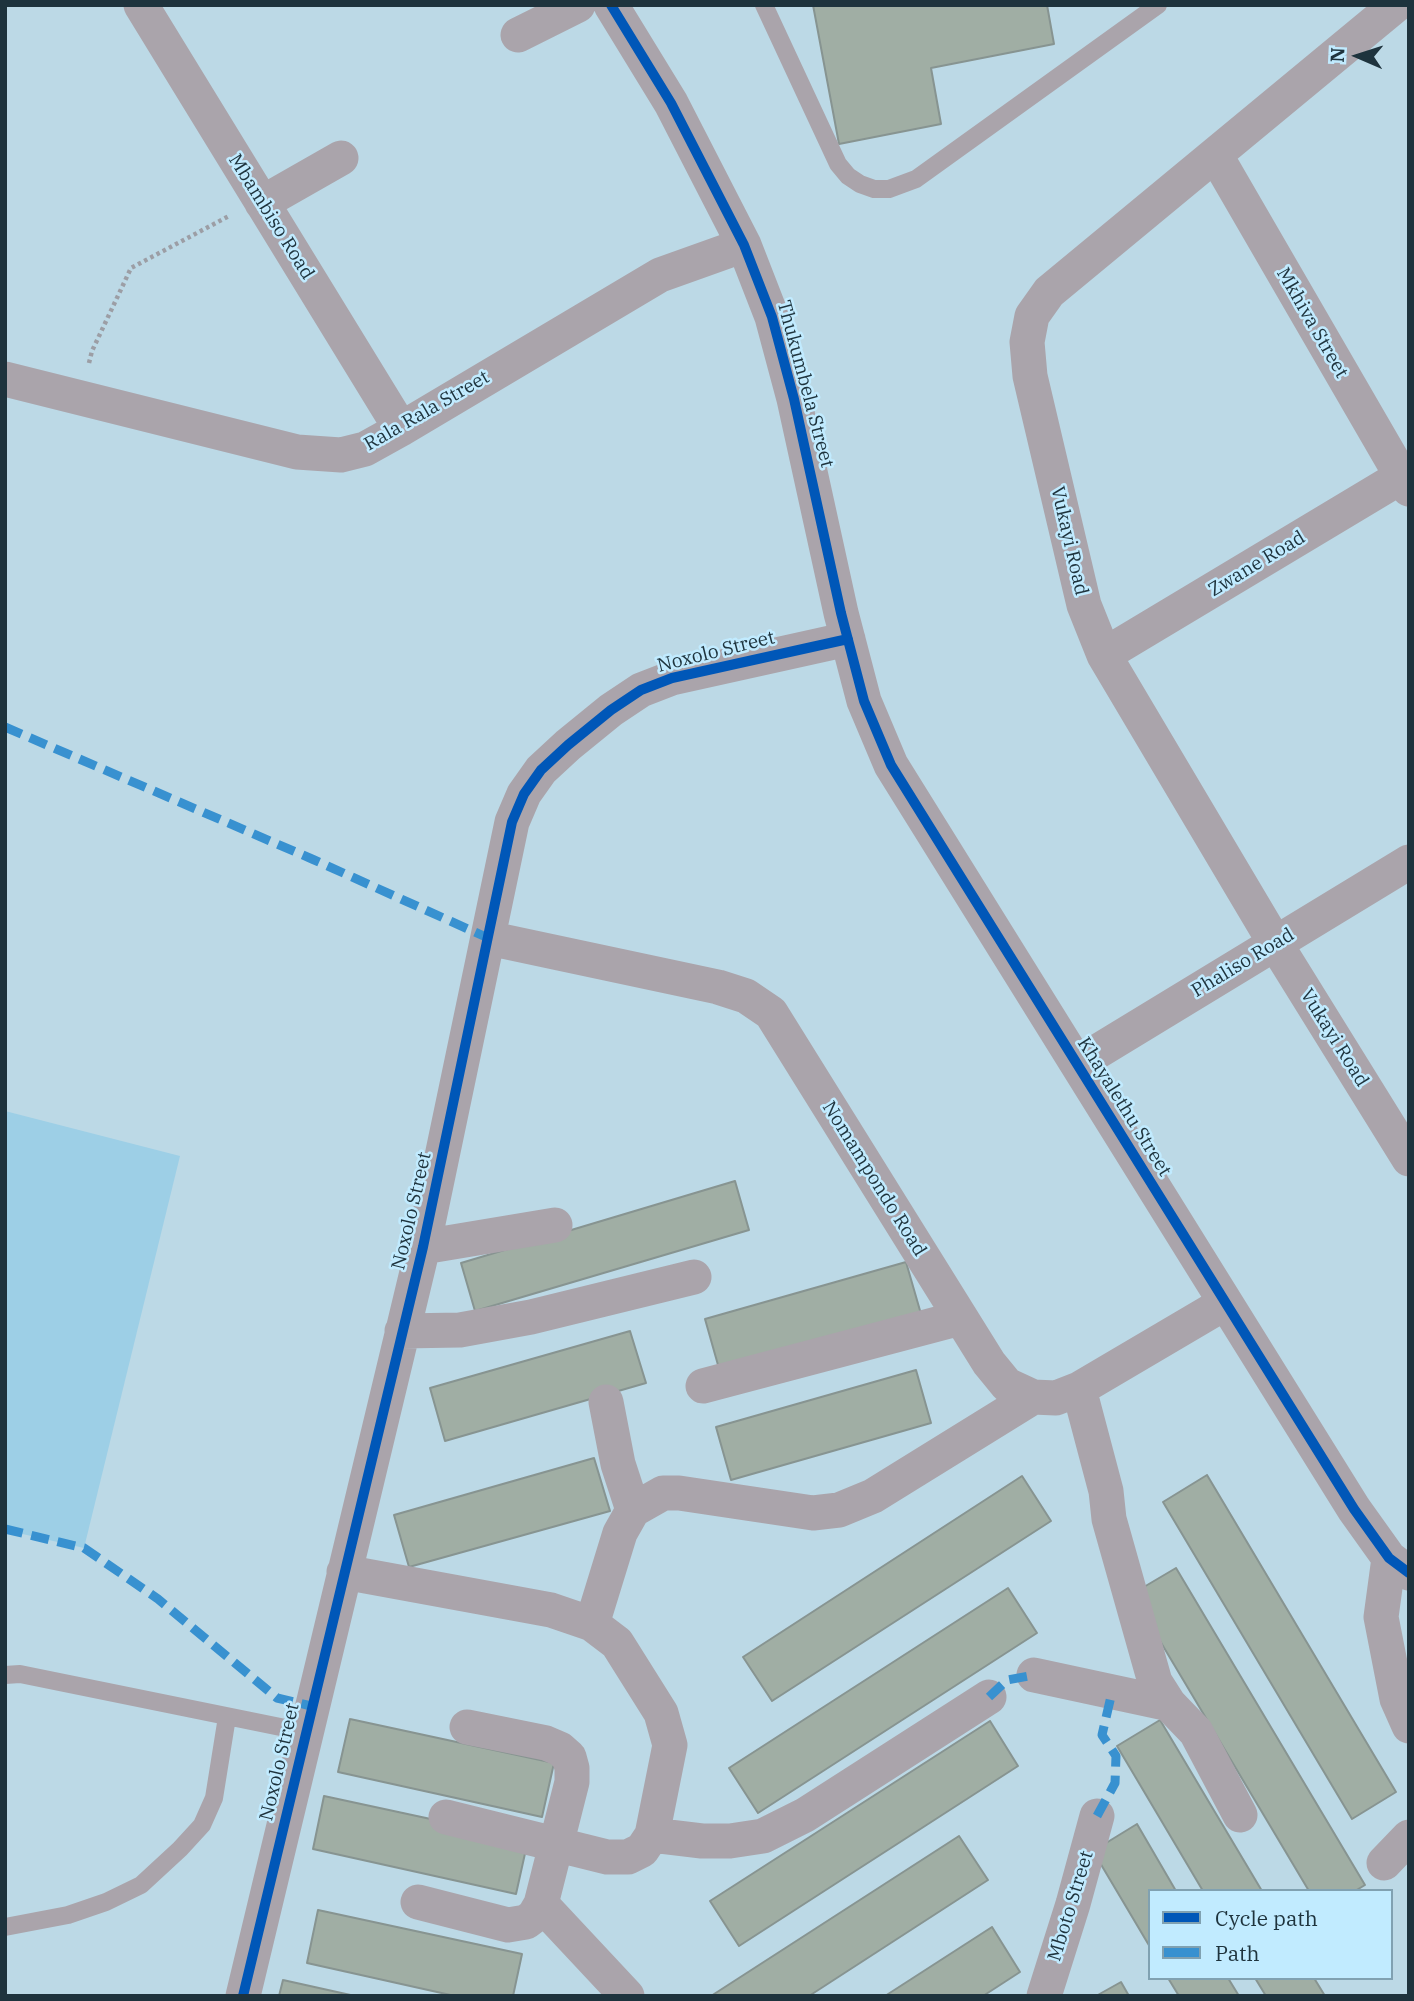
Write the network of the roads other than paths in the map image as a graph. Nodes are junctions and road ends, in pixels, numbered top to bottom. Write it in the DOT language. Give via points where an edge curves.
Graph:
graph roads {
  1 [pos="141,5"];
  2 [pos="578,5"];
  3 [pos="611,5"];
  4 [pos="764,5"];
  5 [pos="1158,5"];
  6 [pos="1396,5"];
  7 [pos="518,35"];
  8 [pos="1216,156"];
  9 [pos="341,158"];
  10 [pos="262,203"];
  11 [pos="744,245"];
  12 [pos="5,379"];
  13 [pos="401,429"];
  14 [pos="1406,479"];
  15 [pos="848,639"];
  16 [pos="1104,655"];
  17 [pos="1409,862"];
  18 [pos="488,938"];
  19 [pos="1275,943"];
  20 [pos="1077,1064"];
  21 [pos="1398,1115"];
  22 [pos="1409,1159"];
  23 [pos="555,1225"];
  24 [pos="423,1247"];
  25 [pos="694,1277"];
  26 [pos="1225,1303"];
  27 [pos="960,1318"];
  28 [pos="402,1331"];
  29 [pos="703,1386"];
  30 [pos="1079,1389"];
  31 [pos="1033,1397"];
  32 [pos="606,1402"];
  33 [pos="633,1510"];
  34 [pos="1399,1566"];
  35 [pos="345,1572"];
  36 [pos="592,1624"];
  37 [pos="5,1675"];
  38 [pos="1034,1675"];
  39 [pos="989,1697"];
  40 [pos="1169,1704"];
  41 [pos="227,1717"];
  42 [pos="1409,1726"];
  43 [pos="467,1727"];
  44 [pos="305,1732"];
  45 [pos="1240,1815"];
  46 [pos="1097,1816"];
  47 [pos="446,1817"];
  48 [pos="652,1835"];
  49 [pos="1409,1837"];
  50 [pos="556,1844"];
  51 [pos="1384,1863"];
  52 [pos="418,1902"];
  53 [pos="541,1904"];
  54 [pos="5,1927"];
  55 [pos="243,1996"];
  56 [pos="627,1996"];
  57 [pos="1044,1996"];
  1 -- 10 [label="street, Mbambiso Road"];
  2 -- 7 [label="street"];
  3 -- 11 [label="street, Thukumbela Street" via="671,103"];
  4 -- 5 [label="lane" via="838,164 848,176 874,189 916,179"];
  6 -- 8 [label="street, Vukayi Road"];
  8 -- 14 [label="street, Mkhiva Street"];
  8 -- 16 [label="street, Vukayi Road" via="1049,292 1032,316 1027,342 1030,376 1084,605"];
  9 -- 10 [label="street"];
  10 -- 13 [label="street, Mbambiso Road"];
  11 -- 13 [label="street, Rala Rala Street" via="660,275"];
  11 -- 15 [label="street, Thukumbela Street" via="772,317 794,399"];
  12 -- 13 [label="street, Rala Rala Street" via="297,452 341,455 365,449"];
  14 -- 16 [label="street, Zwane Road"];
  15 -- 18 [label="street, Noxolo Street" via="672,678 611,709 541,770 523,794 512,822"];
  15 -- 20 [label="street, Khayalethu Street" via="864,701 891,765"];
  16 -- 19 [label="street, Vukayi Road"];
  17 -- 19 [label="street, Phaliso Road"];
  18 -- 24 [label="street, Noxolo Street"];
  18 -- 27 [label="street, Nomampondo Road" via="718,988 746,996 771,1013"];
  19 -- 20 [label="street, Phaliso Road"];
  19 -- 21 [label="street, Vukayi Road"];
  20 -- 26 [label="street, Khayalethu Street"];
  21 -- 22 [label="street, Vukayi Road"];
  23 -- 24 [label="street"];
  24 -- 28 [label="street, Noxolo Street"];
  25 -- 28 [label="street" via="530,1317 460,1329"];
  26 -- 30 [label="street"];
  26 -- 34 [label="street, Khayalethu Street" via="1354,1509"];
  27 -- 29 [label="street"];
  27 -- 31 [label="street, Nomampondo Road" via="1007,1385"];
  28 -- 35 [label="street, Noxolo Street"];
  30 -- 31 [label="street" via="1056,1398"];
  30 -- 40 [label="street" via="1142,1642 1155,1682"];
  31 -- 33 [label="street" via="873,1496 839,1510 813,1513 679,1493 663,1493"];
  32 -- 33 [label="street" via="616,1457"];
  33 -- 36 [label="street" via="621,1533"];
  34 -- 42 [label="street" via="1381,1617 1397,1699"];
  35 -- 36 [label="street" via="541,1608"];
  35 -- 44 [label="street, Noxolo Street"];
  36 -- 48 [label="street" via="617,1643 661,1713 670,1745"];
  37 -- 41 [label="lane" via="20,1674"];
  38 -- 40 [label="street"];
  39 -- 48 [label="street" via="805,1815 763,1836 702,1841"];
  40 -- 45 [label="street" via="1196,1732"];
  41 -- 44 [label="lane"];
  41 -- 54 [label="lane" via="214,1798 202,1825 166,1862 141,1885 106,1902"];
  43 -- 50 [label="street" via="546,1743 569,1756 572,1782"];
  44 -- 55 [label="street, Noxolo Street"];
  46 -- 57 [label="street, Mboto Street"];
  47 -- 50 [label="street"];
  48 -- 50 [label="street" via="642,1850 628,1857 607,1857"];
  49 -- 51 [label="street"];
  50 -- 53 [label="street"];
  52 -- 53 [label="street" via="508,1925 526,1922"];
  53 -- 56 [label="street"];
}
